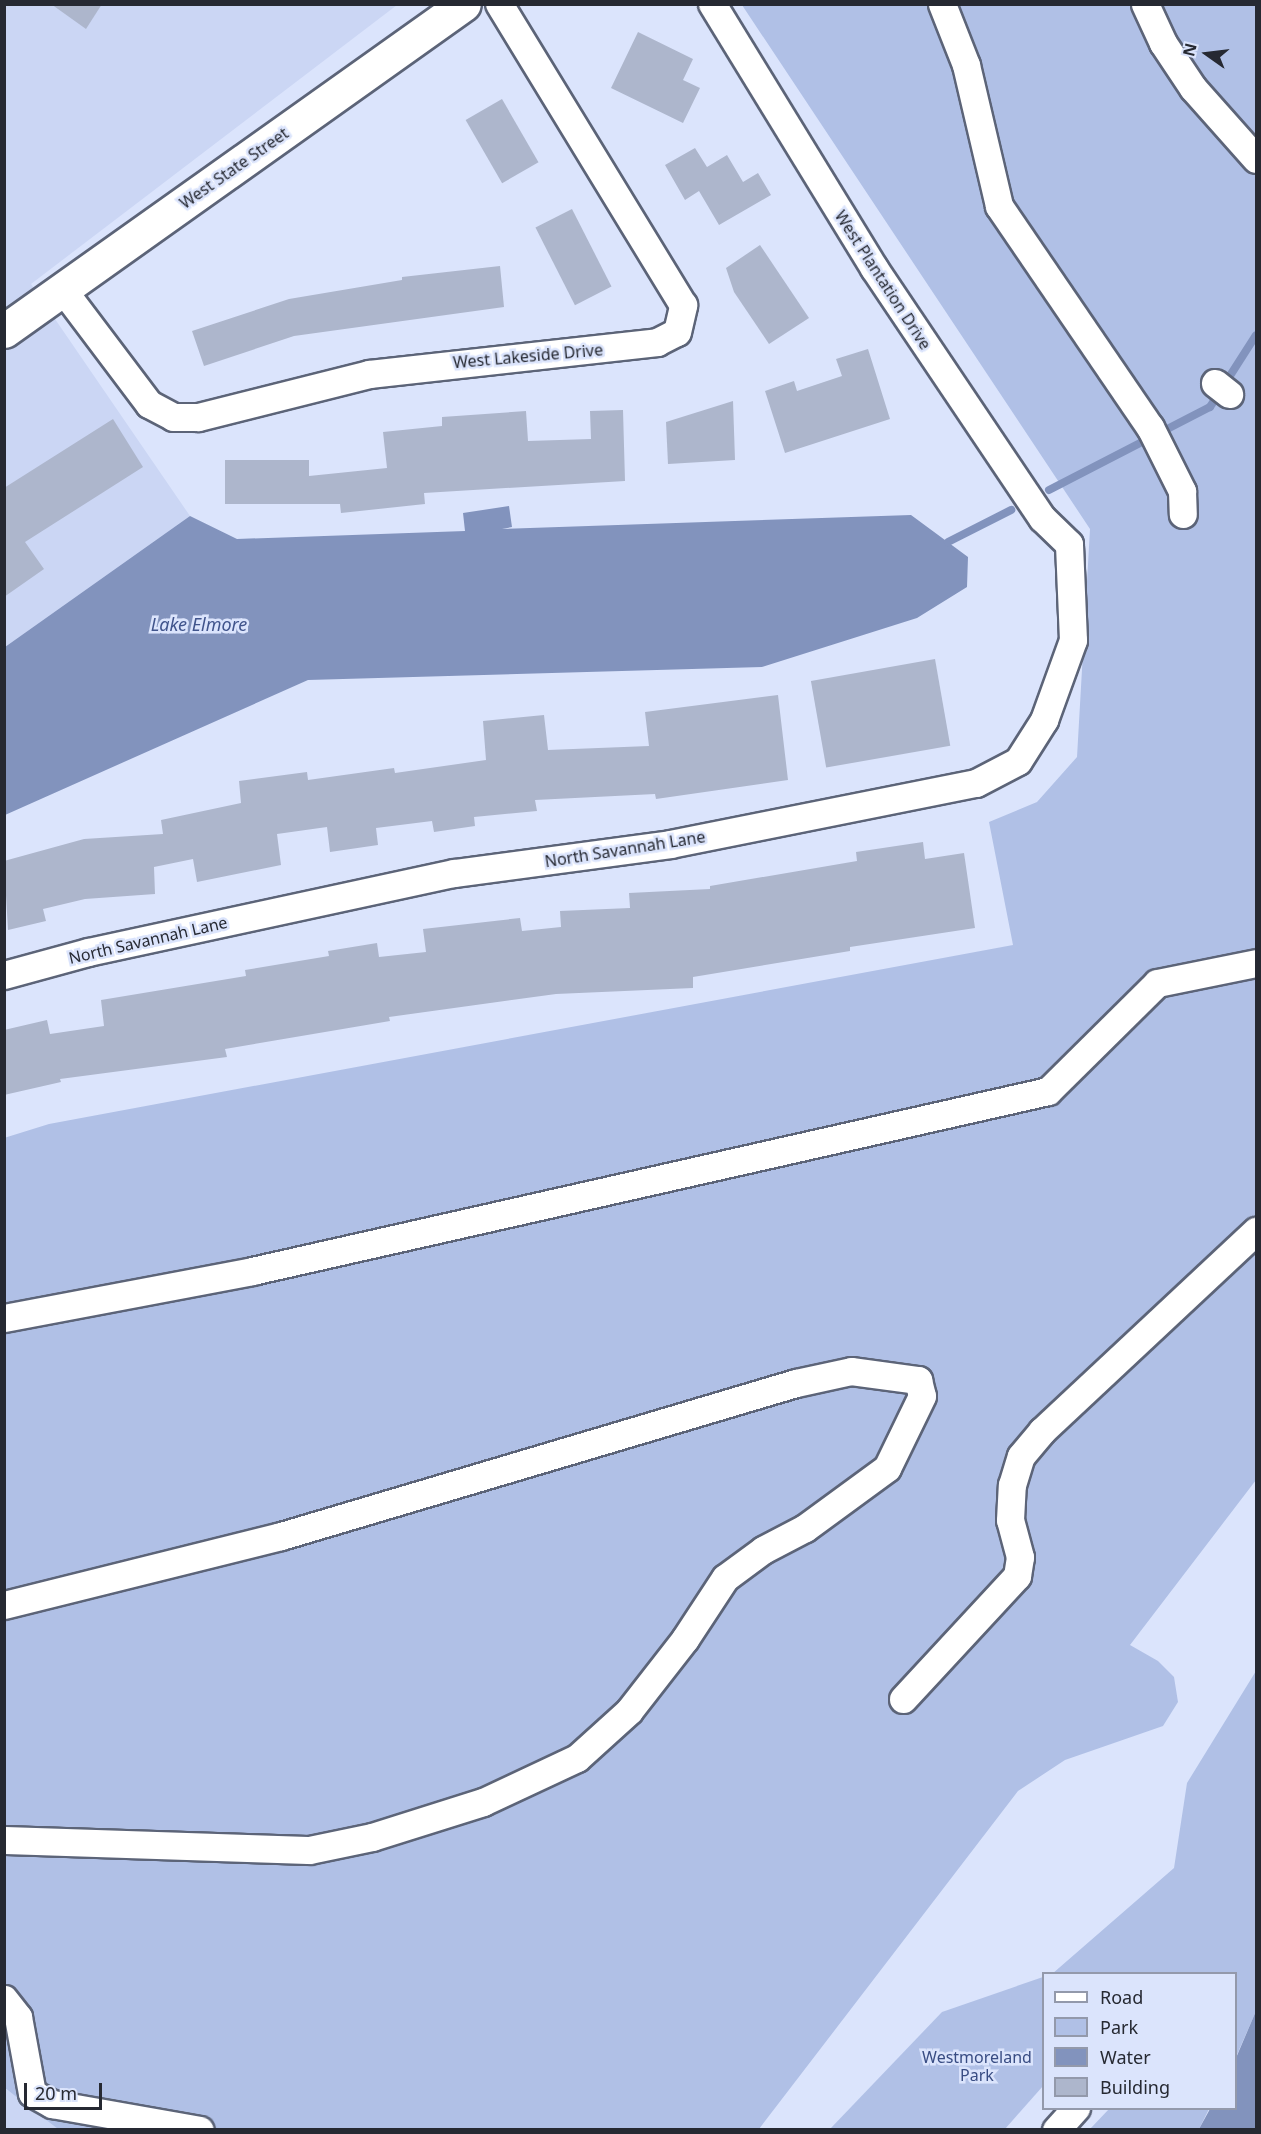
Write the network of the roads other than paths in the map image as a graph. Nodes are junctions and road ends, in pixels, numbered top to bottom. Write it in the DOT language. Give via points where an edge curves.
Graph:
graph roads {
  1 [pos="464,4"];
  2 [pos="499,4"];
  3 [pos="712,4"];
  4 [pos="942,4"];
  5 [pos="1144,4"];
  6 [pos="1257,159"];
  7 [pos="63,290"];
  8 [pos="4,331"];
  9 [pos="1183,514"];
  10 [pos="1070,544"];
  11 [pos="1257,963"];
  12 [pos="4,975"];
  13 [pos="1257,1231"];
  14 [pos="4,1318"];
  15 [pos="4,1605"];
  16 [pos="903,1698"];
  17 [pos="4,1840"];
  18 [pos="4,1999"];
  19 [pos="1075,2110"];
  20 [pos="200,2130"];
  21 [pos="1056,2130"];
  1 -- 7 [label="main road, West State Street"];
  2 -- 7 [label="street, West Lakeside Drive" via="682,305 677,332 657,342 378,372 198,417 173,417 149,404"];
  3 -- 10 [label="street, West Plantation Drive" via="874,268 1042,518"];
  4 -- 9 [label="street" via="966,65 999,206 1155,438 1182,490"];
  5 -- 6 [label="street" via="1163,43 1193,88"];
  7 -- 8 [label="main road, West State Street"];
  10 -- 12 [label="street, North Savannah Lane" via="1073,640 1044,720 1018,761 976,783 670,844 454,873 88,952"];
  11 -- 14 [label="street" via="1157,982 1048,1091 275,1266"];
  13 -- 16 [label="street" via="1051,1423 1021,1456 1012,1485 1010,1520 1020,1557 1017,1576"];
  15 -- 17 [label="street" via="281,1536 796,1383 851,1371 918,1380 922,1396 887,1468 805,1528 763,1550 725,1578 685,1639 629,1711 577,1758 483,1802 372,1836 309,1850"];
  18 -- 20 [label="street" via="18,2017 32,2093 52,2104"];
  19 -- 21 [label="street"];
}
